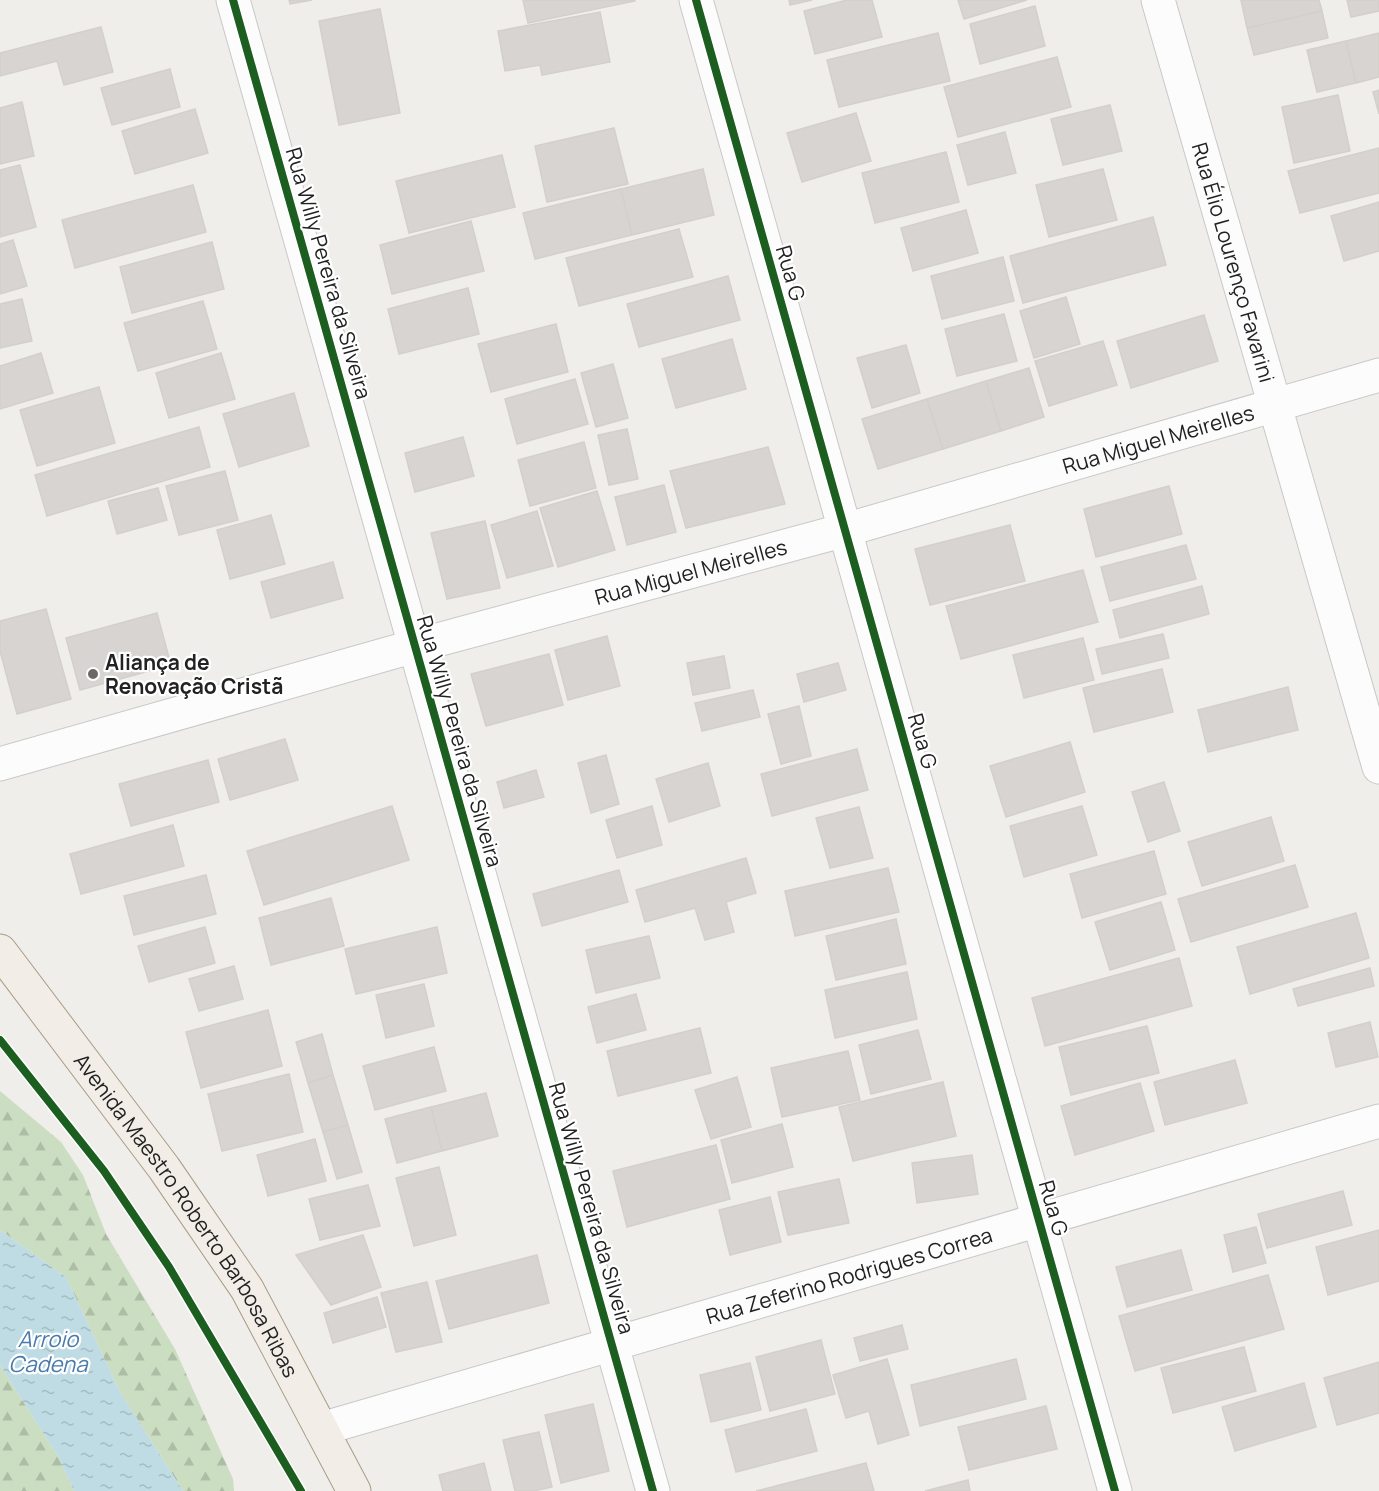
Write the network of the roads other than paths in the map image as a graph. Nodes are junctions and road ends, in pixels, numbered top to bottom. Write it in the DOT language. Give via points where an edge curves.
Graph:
graph roads {
  1 [pos="233,0"];
  2 [pos="696,0"];
  3 [pos="1158,0"];
  4 [pos="1379,375"];
  5 [pos="1275,405"];
  6 [pos="845,530"];
  7 [pos="415,646"];
  8 [pos="0,764"];
  9 [pos="1379,767"];
  10 [pos="0,951"];
  11 [pos="1379,1121"];
  12 [pos="1039,1220"];
  13 [pos="611,1344"];
  14 [pos="321,1429"];
  15 [pos="354,1491"];
  16 [pos="653,1491"];
  17 [pos="1115,1491"];
  1 -- 7 [label="street, Rua Willy Pereira da Silveira"];
  2 -- 6 [label="street, Rua G"];
  3 -- 5 [label="street, Rua Élio Lourenço Favarini"];
  4 -- 5 [label="street, Rua Miguel Meirelles"];
  5 -- 6 [label="street, Rua Miguel Meirelles"];
  5 -- 9 [label="street, Rua Élio Lourenço Favarini"];
  6 -- 7 [label="street, Rua Miguel Meirelles"];
  6 -- 12 [label="street, Rua G"];
  7 -- 8 [label="street, Rua Miguel Meirelles"];
  7 -- 13 [label="street, Rua Willy Pereira da Silveira"];
  10 -- 14 [label="main road, Avenida Maestro Roberto Barbosa Ribas" via="164,1168 247,1289"];
  11 -- 12 [label="street, Rua Zeferino Rodrigues Correa"];
  12 -- 13 [label="street, Rua Zeferino Rodrigues Correa"];
  12 -- 17 [label="street, Rua G"];
  13 -- 14 [label="street, Rua Zeferino Rodrigues Correa"];
  13 -- 16 [label="street, Rua Willy Pereira da Silveira"];
  14 -- 15 [label="main road, Avenida Maestro Roberto Barbosa Ribas"];
}
